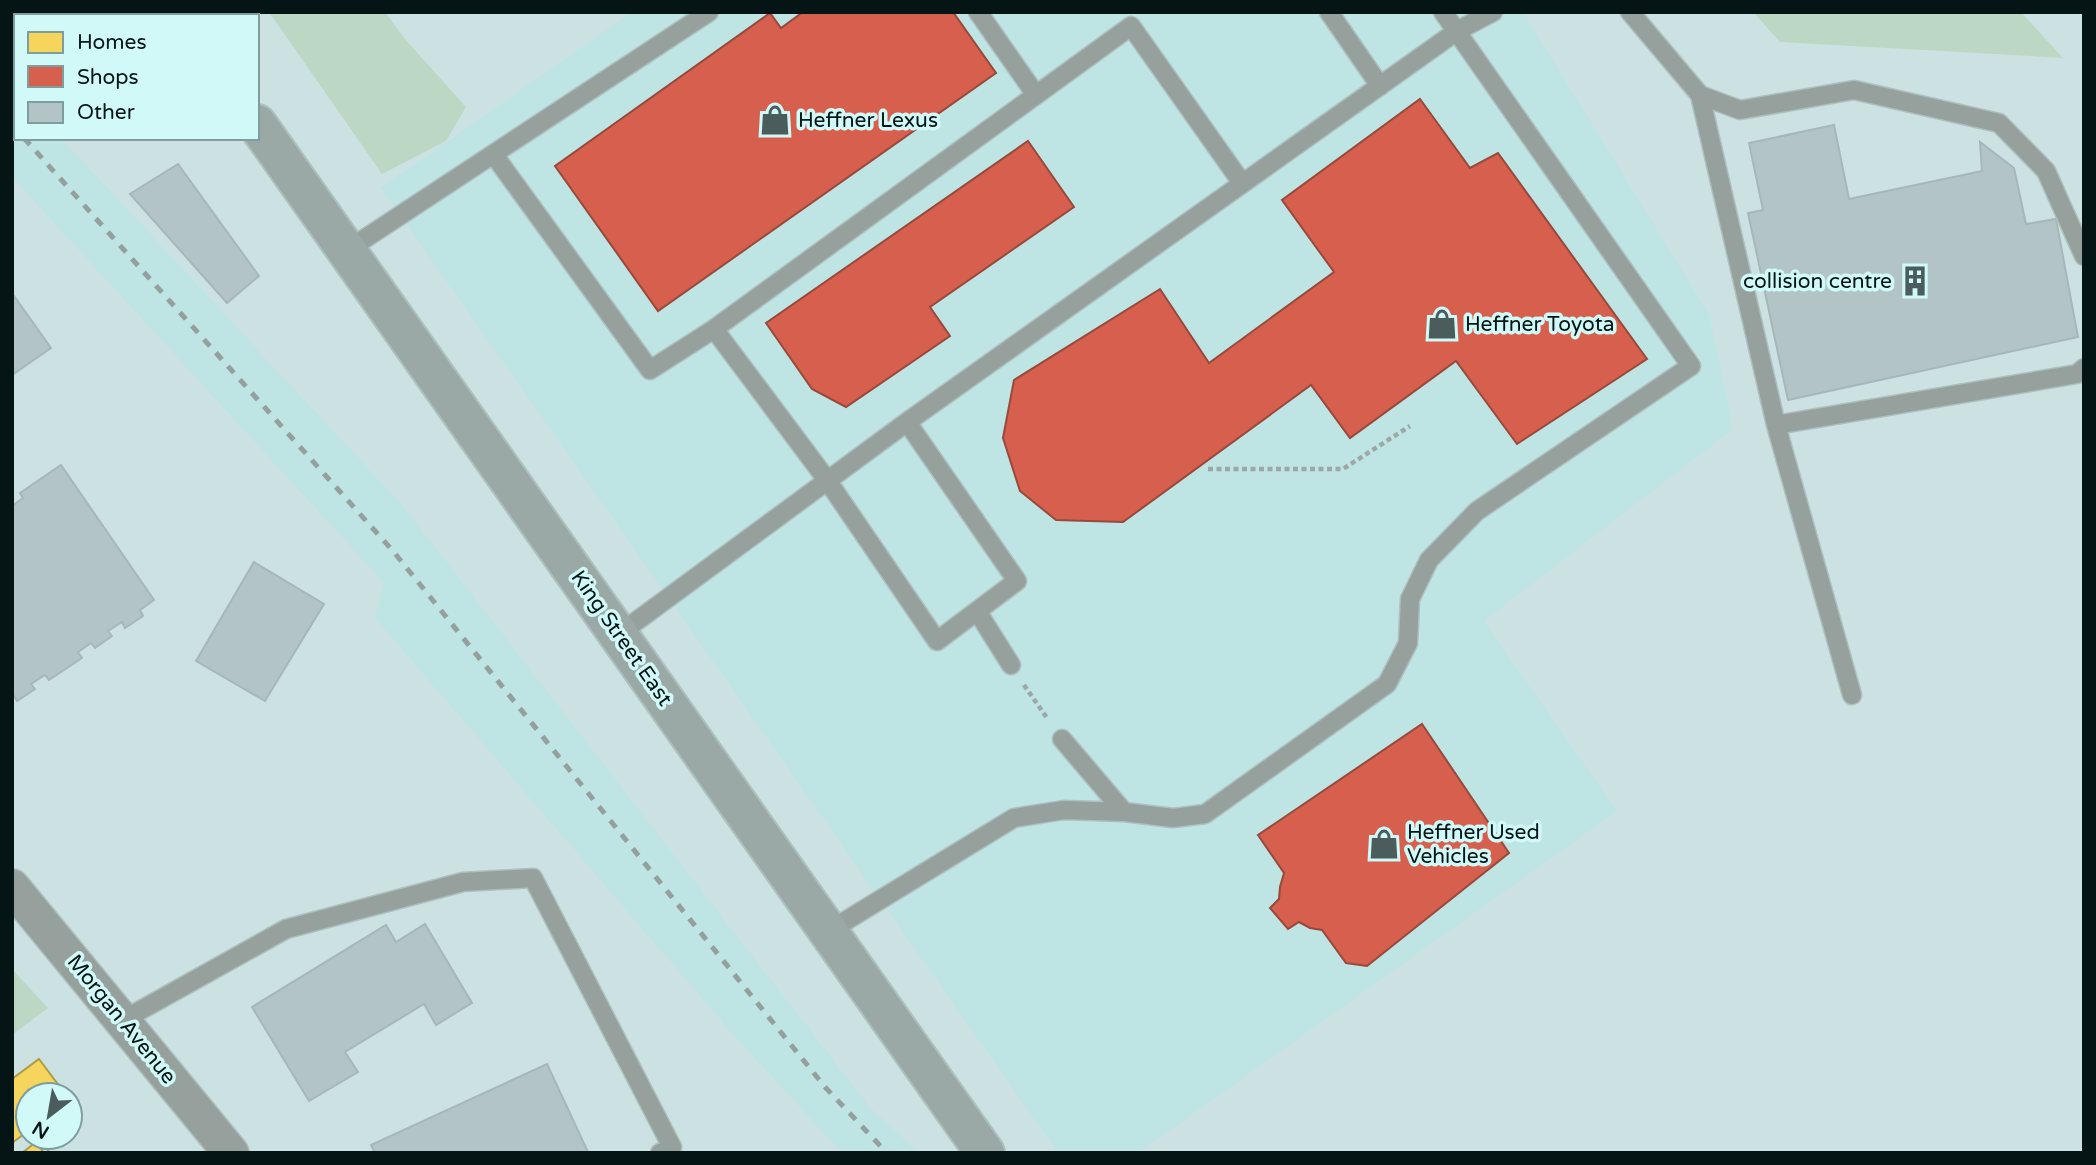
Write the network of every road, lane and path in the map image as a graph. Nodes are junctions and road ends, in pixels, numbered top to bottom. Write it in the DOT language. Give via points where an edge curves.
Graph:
graph roads {
  1 [pos="709,12"];
  2 [pos="978,12"];
  3 [pos="1329,12"];
  4 [pos="1443,12"];
  5 [pos="1493,12"];
  6 [pos="1630,12"];
  7 [pos="1457,31"];
  8 [pos="1380,86"];
  9 [pos="1036,95"];
  10 [pos="1700,95"];
  11 [pos="259,127"];
  12 [pos="494,155"];
  13 [pos="1242,183"];
  14 [pos="346,251"];
  15 [pos="2084,256"];
  16 [pos="714,330"];
  17 [pos="2084,368"];
  18 [pos="908,422"];
  19 [pos="1410,425"];
  20 [pos="1776,425"];
  21 [pos="1208,469"];
  22 [pos="827,480"];
  23 [pos="977,611"];
  24 [pos="619,634"];
  25 [pos="1011,665"];
  26 [pos="1852,695"];
  27 [pos="1062,739"];
  28 [pos="1124,813"];
  29 [pos="12,887"];
  30 [pos="829,931"];
  31 [pos="123,1020"];
  32 [pos="231,1153"];
  33 [pos="660,1153"];
  34 [pos="985,1153"];
  1 -- 12 [label="lane"];
  2 -- 9 [label="lane"];
  3 -- 8 [label="lane"];
  4 -- 7 [label="lane"];
  5 -- 7 [label="lane"];
  6 -- 10 [label="lane"];
  7 -- 8 [label="lane"];
  7 -- 28 [label="lane" via="1691,366 1477,511 1429,560 1410,599 1408,643 1387,684 1205,814 1173,818"];
  8 -- 13 [label="lane"];
  9 -- 13 [label="lane" via="1131,26"];
  9 -- 16 [label="lane"];
  10 -- 15 [label="lane" via="1741,110 1854,90 1999,123 2046,171"];
  10 -- 20 [label="lane"];
  11 -- 14 [label="main road, King Street East"];
  12 -- 14 [label="lane"];
  12 -- 16 [label="lane" via="650,370"];
  13 -- 18 [label="lane"];
  14 -- 24 [label="main road, King Street East"];
  16 -- 22 [label="lane"];
  17 -- 20 [label="lane" via="2077,374"];
  18 -- 22 [label="lane"];
  18 -- 23 [label="lane" via="1017,581"];
  19 -- 21 [label="path" via="1343,469"];
  20 -- 26 [label="lane"];
  22 -- 23 [label="lane" via="937,641"];
  22 -- 24 [label="lane"];
  23 -- 25 [label="lane"];
  24 -- 30 [label="main road, King Street East"];
  25 -- 27 [label="path"];
  27 -- 28 [label="lane"];
  28 -- 30 [label="lane" via="1063,810 1014,818"];
  29 -- 31 [label="street, Morgan Avenue"];
  30 -- 34 [label="main road, King Street East"];
  31 -- 32 [label="street, Morgan Avenue"];
  31 -- 33 [label="lane" via="286,929 463,882 533,878 672,1147"];
}
